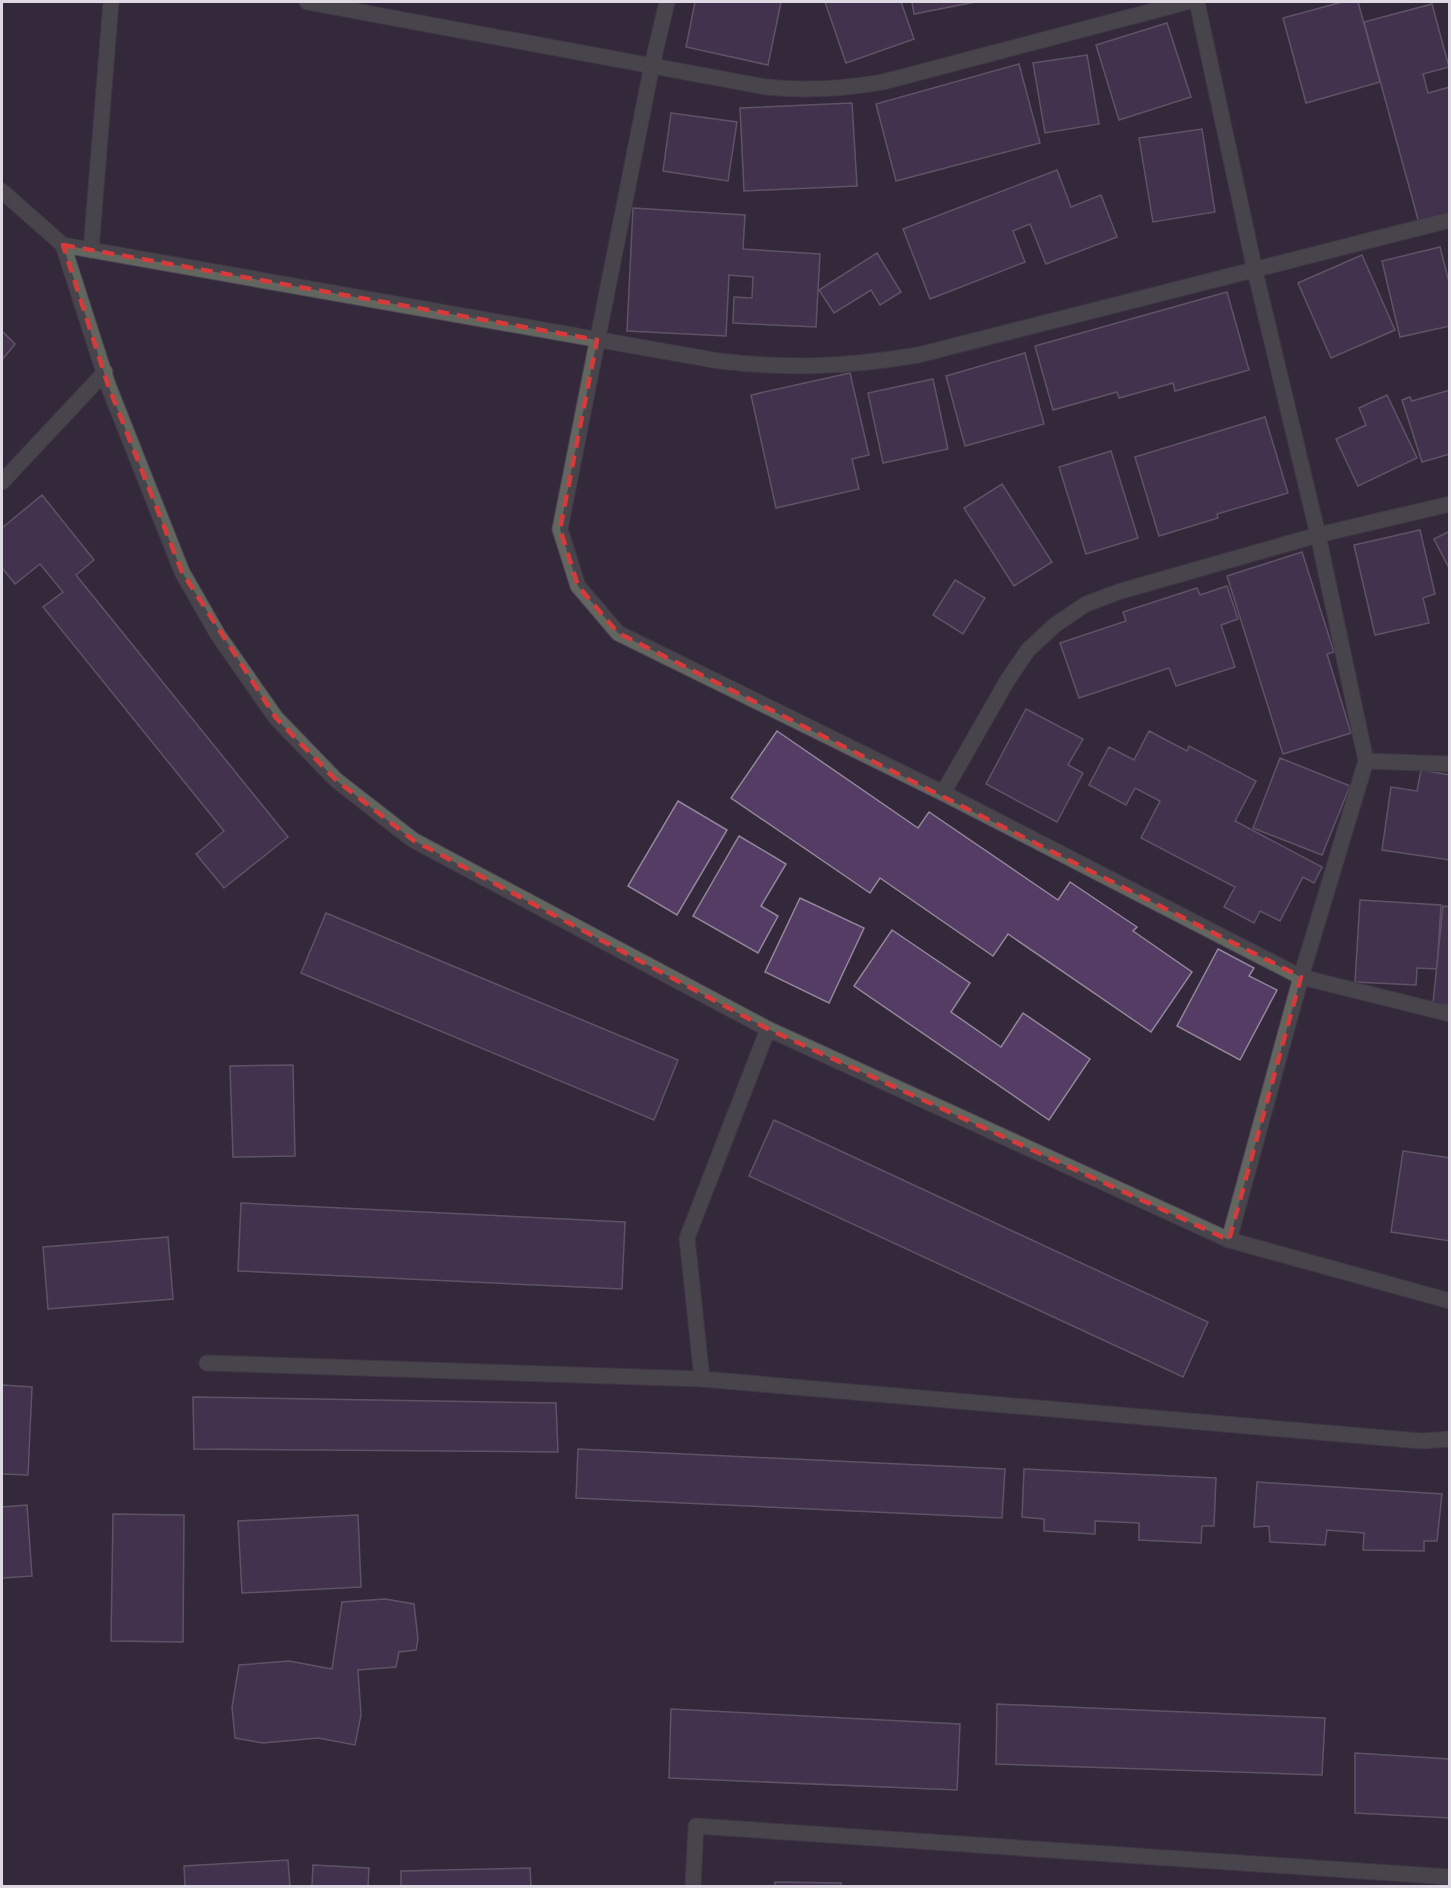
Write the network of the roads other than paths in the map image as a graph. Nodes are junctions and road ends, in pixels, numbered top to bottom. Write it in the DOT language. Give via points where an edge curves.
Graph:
graph roads {
  1 [pos="111,2"];
  2 [pos="307,2"];
  3 [pos="667,2"];
  4 [pos="1187,2"];
  5 [pos="1197,2"];
  6 [pos="368,7"];
  7 [pos="652,65"];
  8 [pos="2,191"];
  9 [pos="1449,220"];
  10 [pos="63,245"];
  11 [pos="91,250"];
  12 [pos="1255,271"];
  13 [pos="597,340"];
  14 [pos="105,372"];
  15 [pos="5,472"];
  16 [pos="1449,504"];
  17 [pos="1318,535"];
  18 [pos="1366,760"];
  19 [pos="1449,764"];
  20 [pos="943,793"];
  21 [pos="1300,977"];
  22 [pos="1449,1014"];
  23 [pos="768,1029"];
  24 [pos="1229,1240"];
  25 [pos="1449,1301"];
  26 [pos="207,1363"];
  27 [pos="702,1379"];
  28 [pos="1449,1439"];
  29 [pos="1449,1877"];
  30 [pos="693,1887"];
  1 -- 11 [label="street"];
  2 -- 6 [label="street"];
  3 -- 7 [label="street"];
  4 -- 7 [label="street" via="854,87 766,87"];
  5 -- 12 [label="street"];
  6 -- 7 [label="street"];
  7 -- 13 [label="street"];
  8 -- 10 [label="street"];
  9 -- 12 [label="street"];
  10 -- 11 [label="street"];
  10 -- 14 [label="street"];
  11 -- 13 [label="street"];
  12 -- 13 [label="street" via="868,364 768,367"];
  12 -- 17 [label="street"];
  13 -- 20 [label="street" via="560,529 578,586 618,633"];
  14 -- 15 [label="street"];
  14 -- 23 [label="street" via="182,572 218,635 276,718 336,780 413,840"];
  16 -- 17 [label="street"];
  17 -- 18 [label="street"];
  17 -- 20 [label="street" via="1121,591 1086,604 1055,625 1028,650 1007,681"];
  18 -- 19 [label="street"];
  18 -- 21 [label="street"];
  20 -- 21 [label="street"];
  21 -- 22 [label="street"];
  21 -- 24 [label="street"];
  23 -- 24 [label="street"];
  23 -- 27 [label="street" via="687,1238"];
  24 -- 25 [label="street"];
  26 -- 27 [label="street"];
  27 -- 28 [label="street" via="1421,1441"];
  29 -- 30 [label="street" via="696,1826"];
}
